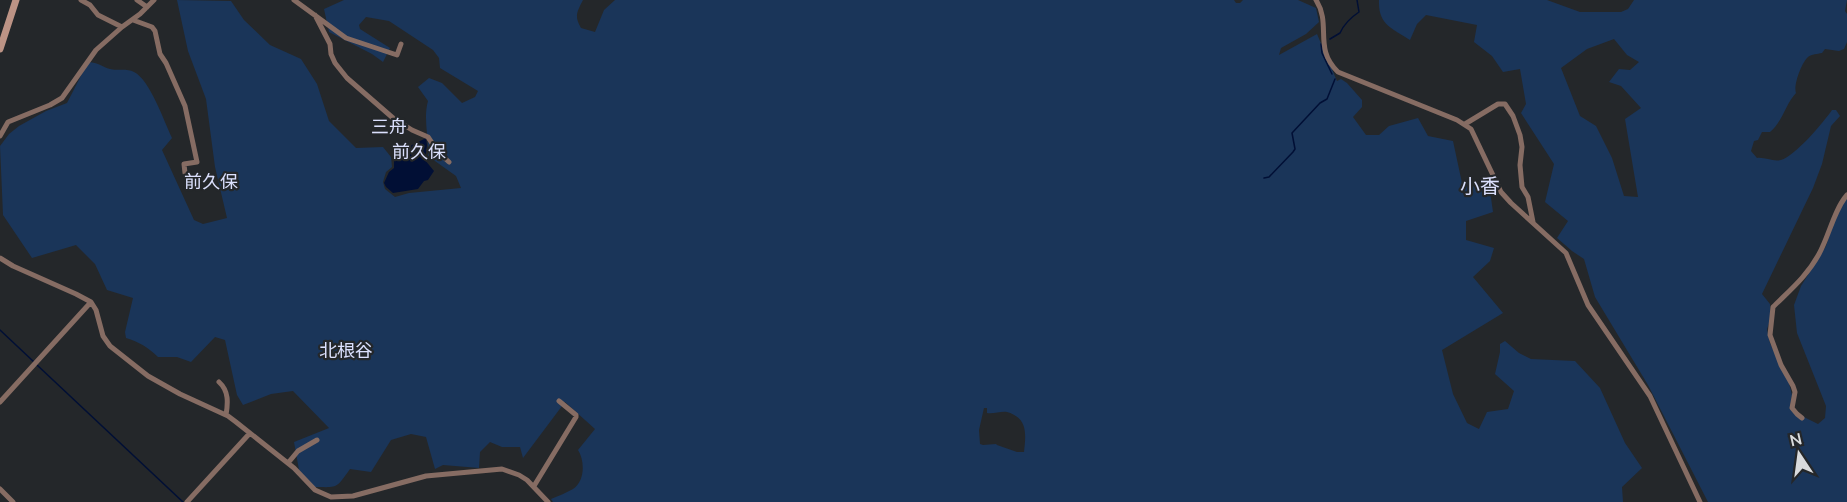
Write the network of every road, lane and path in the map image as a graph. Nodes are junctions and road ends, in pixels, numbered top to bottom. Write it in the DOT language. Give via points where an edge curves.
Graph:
graph roads {
  1 [pos="16,0"];
  2 [pos="81,0"];
  3 [pos="137,0"];
  4 [pos="154,0"];
  5 [pos="294,0"];
  6 [pos="1316,0"];
  7 [pos="147,7"];
  8 [pos="315,15"];
  9 [pos="134,20"];
  10 [pos="122,27"];
  11 [pos="401,44"];
  12 [pos="0,49"];
  13 [pos="1465,124"];
  14 [pos="0,136"];
  15 [pos="448,162"];
  16 [pos="185,173"];
  17 [pos="1847,195"];
  18 [pos="1533,222"];
  19 [pos="0,258"];
  20 [pos="92,302"];
  21 [pos="219,382"];
  22 [pos="559,400"];
  23 [pos="0,402"];
  24 [pos="226,416"];
  25 [pos="1802,418"];
  26 [pos="250,433"];
  27 [pos="317,440"];
  28 [pos="288,464"];
  29 [pos="534,486"];
  30 [pos="0,489"];
  31 [pos="362,494"];
  32 [pos="329,500"];
  33 [pos="13,502"];
  34 [pos="187,502"];
  35 [pos="367,502"];
  36 [pos="548,502"];
  37 [pos="1700,502"];
  1 -- 12 [label="main road"];
  2 -- 10 [label="street" via="98,15"];
  3 -- 7 [label="street"];
  4 -- 7 [label="street"];
  5 -- 8 [label="street"];
  6 -- 13 [label="street" via="1323,16 1326,57 1338,72"];
  7 -- 9 [label="street"];
  8 -- 11 [label="street" via="346,38 360,43 398,55"];
  8 -- 15 [label="street" via="335,63 346,78 393,118 428,137"];
  9 -- 10 [label="street"];
  9 -- 16 [label="street" via="155,31 160,54 184,106 197,162 184,164"];
  10 -- 14 [label="street" via="96,50 62,98 8,122"];
  13 -- 18 [label="street" via="1477,139 1501,192"];
  13 -- 18 [label="street" via="1498,104 1505,104 1520,135 1522,187"];
  17 -- 25 [label="street" via="1807,273 1773,307 1770,335 1795,392 1792,408"];
  18 -- 37 [label="street" via="1566,253 1588,305 1650,396"];
  19 -- 20 [label="street"];
  20 -- 23 [label="street"];
  20 -- 24 [label="street" via="110,346 159,382"];
  21 -- 24 [label="street" via="228,400"];
  22 -- 29 [label="street" via="576,417"];
  24 -- 26 [label="street"];
  26 -- 28 [label="street"];
  26 -- 34 [label="street"];
  27 -- 28 [label="street" via="298,451"];
  28 -- 32 [label="street"];
  29 -- 31 [label="street" via="502,469 426,476"];
  29 -- 36 [label="street"];
  30 -- 33 [label="street"];
  31 -- 32 [label="street"];
  31 -- 35 [label="street"];
}
